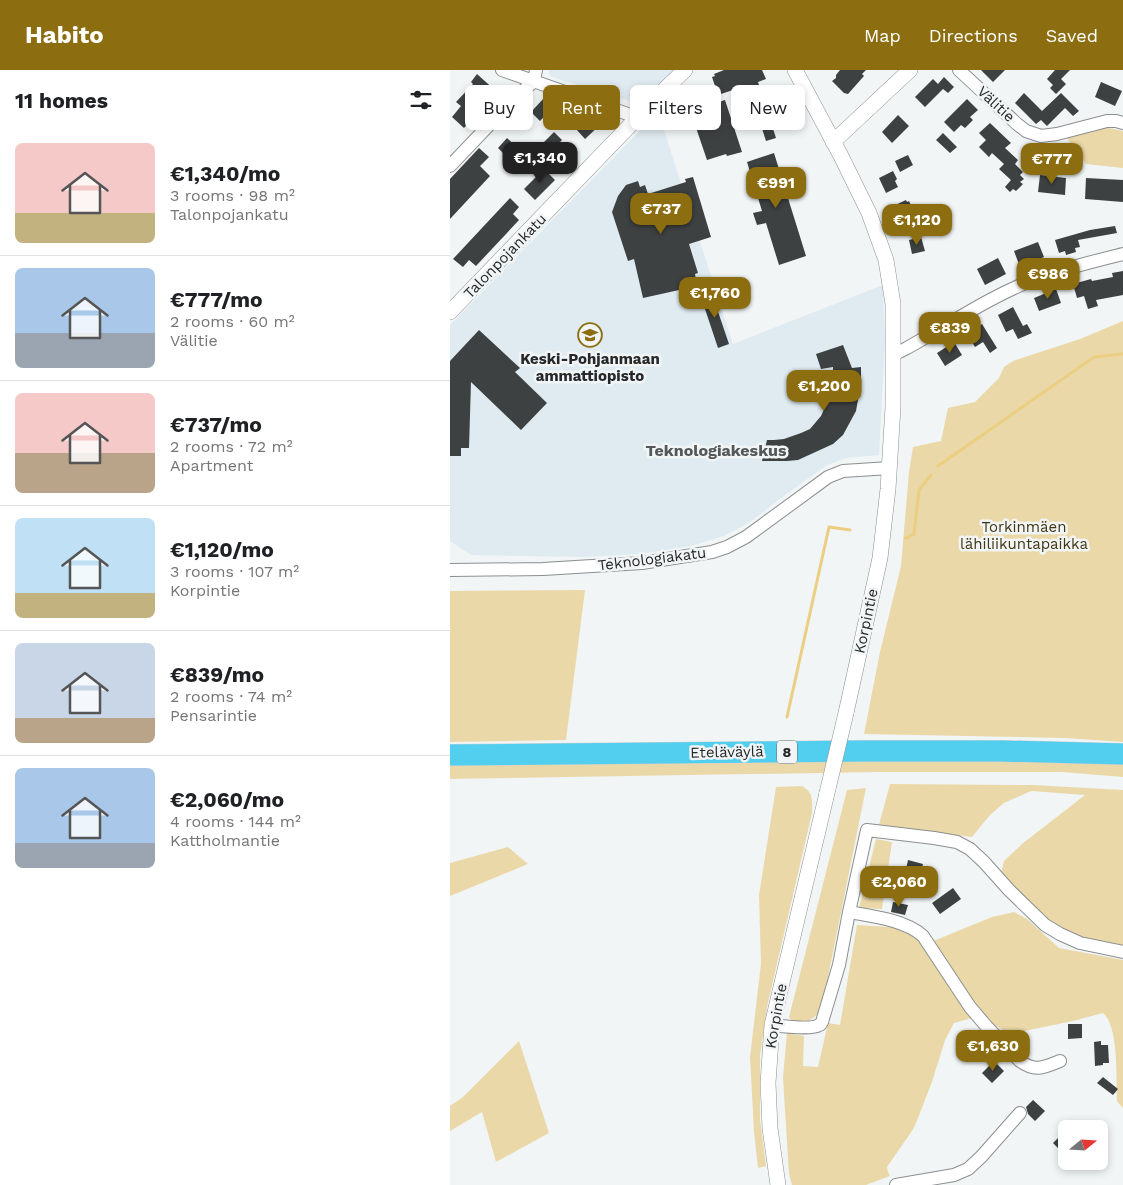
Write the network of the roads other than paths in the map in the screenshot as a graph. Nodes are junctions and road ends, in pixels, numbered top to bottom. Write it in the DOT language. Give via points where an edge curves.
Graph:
graph roads {
  1 [pos="502,70"];
  2 [pos="685,70"];
  3 [pos="795,70"];
  4 [pos="910,70"];
  5 [pos="960,70"];
  6 [pos="535,76"];
  7 [pos="669,85"];
  8 [pos="630,115"];
  9 [pos="1123,123"];
  10 [pos="630,126"];
  11 [pos="833,142"];
  12 [pos="450,166"];
  13 [pos="1123,254"];
  14 [pos="450,312"];
  15 [pos="893,355"];
  16 [pos="890,468"];
  17 [pos="450,570"];
  18 [pos="1123,754"];
  19 [pos="450,755"];
  20 [pos="849,912"];
  21 [pos="1123,952"];
  22 [pos="772,1025"];
  23 [pos="1060,1061"];
  24 [pos="1020,1113"];
  25 [pos="778,1185"];
  26 [pos="896,1185"];
  1 -- 6 [label="street"];
  2 -- 7 [label="street, Talonpojankatu"];
  3 -- 11 [label="street, Korpintie"];
  4 -- 11 [label="street"];
  5 -- 9 [label="street, Välitie" via="1016,124 1034,135 1057,134 1107,121"];
  6 -- 8 [label="street"];
  6 -- 12 [label="street"];
  10 -- 14 [label="street, Talonpojankatu"];
  11 -- 15 [label="street, Korpintie" via="869,213 886,260 893,304"];
  13 -- 15 [label="street" via="1092,261 1006,292"];
  15 -- 16 [label="street, Korpintie"];
  16 -- 17 [label="street, Teknologiakatu" via="844,472 828,477 746,537 712,552 642,563"];
  16 -- 22 [label="street, Korpintie, bridge" via="880,558"];
  18 -- 19 [label="highway, Eteläväylä / 8" via="863,751"];
  20 -- 21 [label="street" via="867,830 934,838 957,842 970,849 1044,925 1080,943"];
  20 -- 22 [label="street" via="839,965 822,1022 813,1027"];
  20 -- 23 [label="street" via="889,920 918,932 970,1007 1014,1056 1034,1068"];
  22 -- 25 [label="street, Korpintie" via="768,1083"];
  24 -- 26 [label="street" via="968,1169 954,1175"];
}
